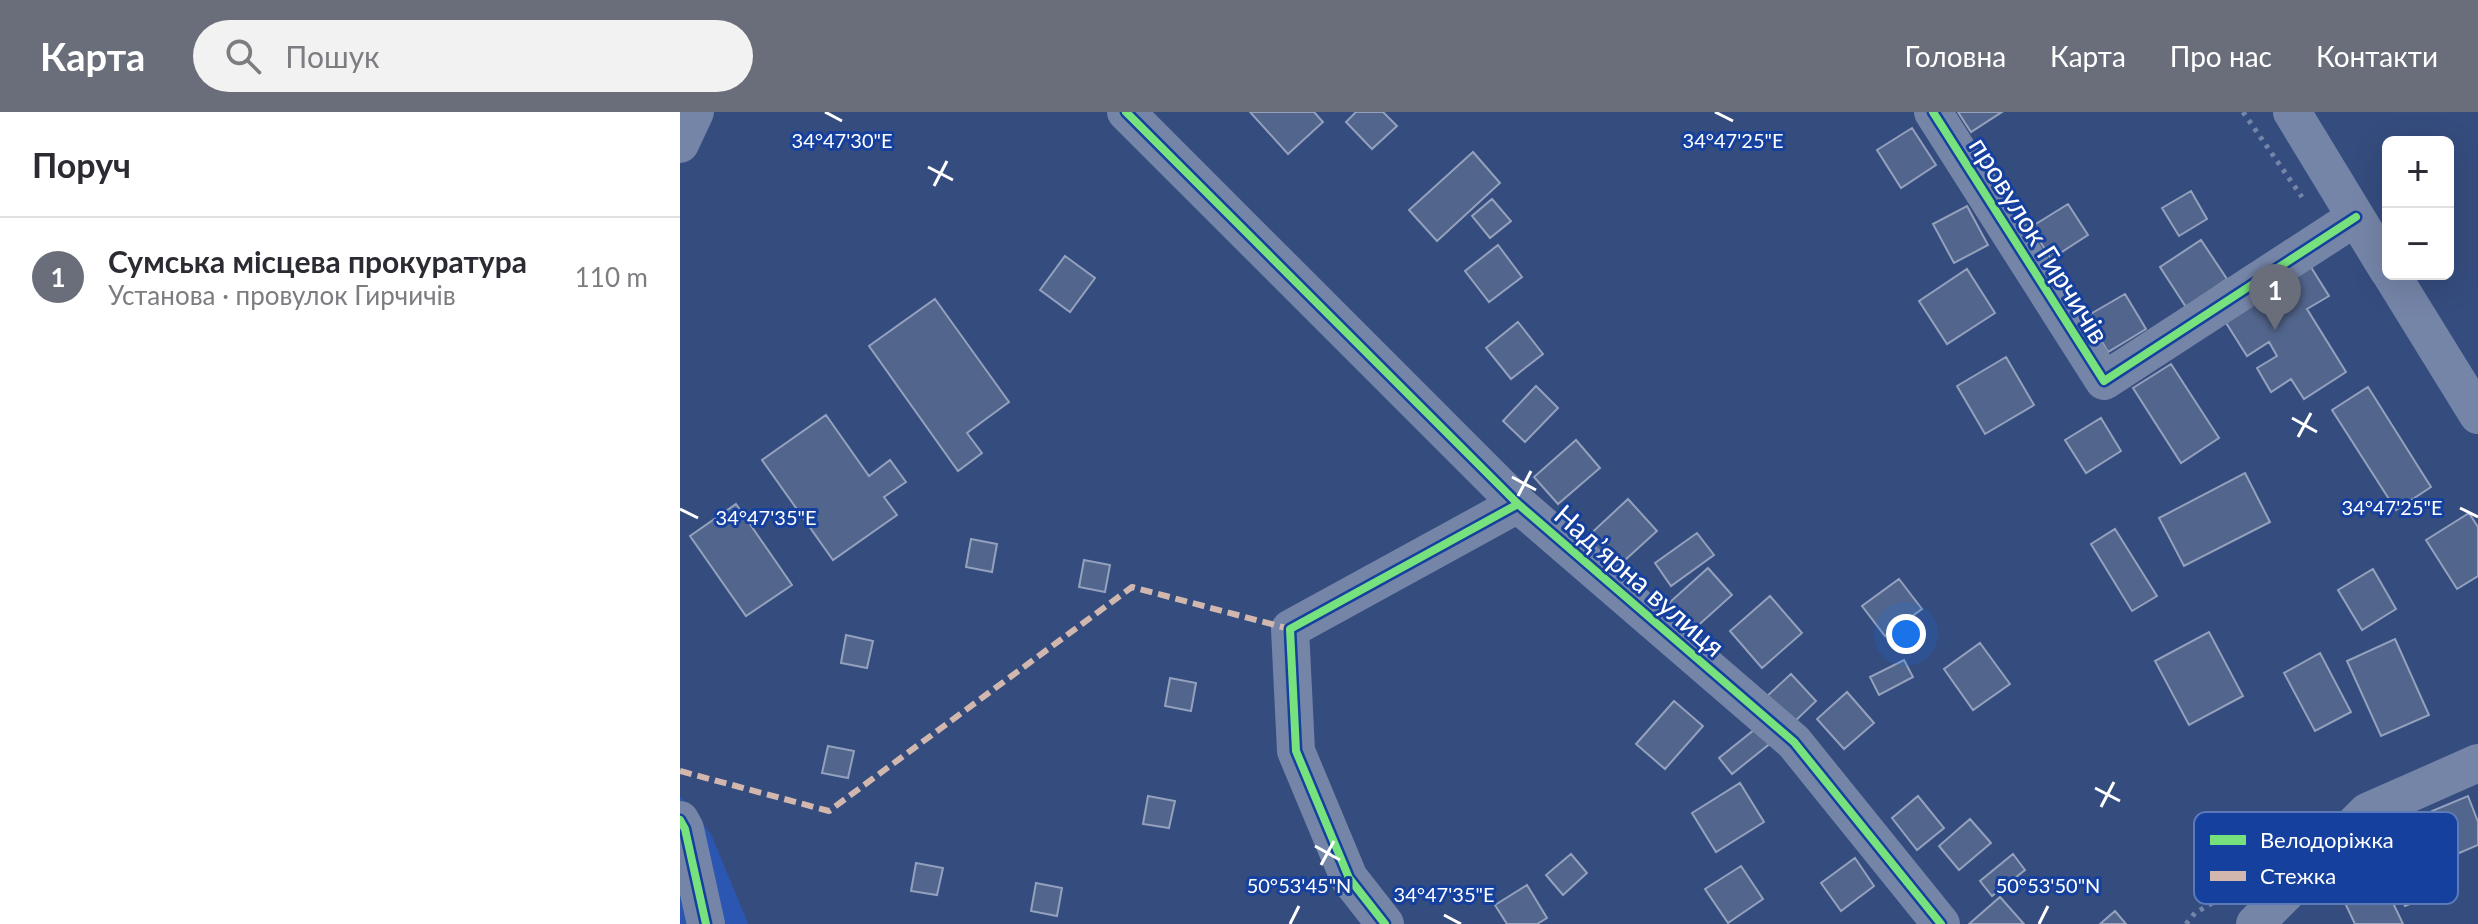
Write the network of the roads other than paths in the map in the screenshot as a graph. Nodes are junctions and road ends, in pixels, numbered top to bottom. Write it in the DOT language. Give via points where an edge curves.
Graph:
graph roads {
  1 [pos="695,112"];
  2 [pos="1126,112"];
  3 [pos="1933,112"];
  4 [pos="2292,112"];
  5 [pos="680,144"];
  6 [pos="2342,226"];
  7 [pos="2382,265"];
  8 [pos="2394,280"];
  9 [pos="2478,415"];
  10 [pos="1518,504"];
  11 [pos="2478,763"];
  12 [pos="2367,812"];
  13 [pos="680,820"];
  14 [pos="2275,904"];
  15 [pos="706,924"];
  16 [pos="1385,924"];
  17 [pos="1941,924"];
  18 [pos="2255,924"];
  1 -- 5 [label="street"];
  2 -- 10 [label="street, Надʼярна вулиця"];
  3 -- 6 [label="street, провулок Гирчичів" via="2104,381"];
  4 -- 6 [label="street"];
  6 -- 7 [label="street"];
  8 -- 9 [label="street"];
  10 -- 16 [label="street" via="1290,629 1296,751 1349,878"];
  10 -- 17 [label="street, Надʼярна вулиця" via="1794,742"];
  11 -- 12 [label="street"];
  13 -- 15 [label="street"];
  14 -- 18 [label="street"];
}
